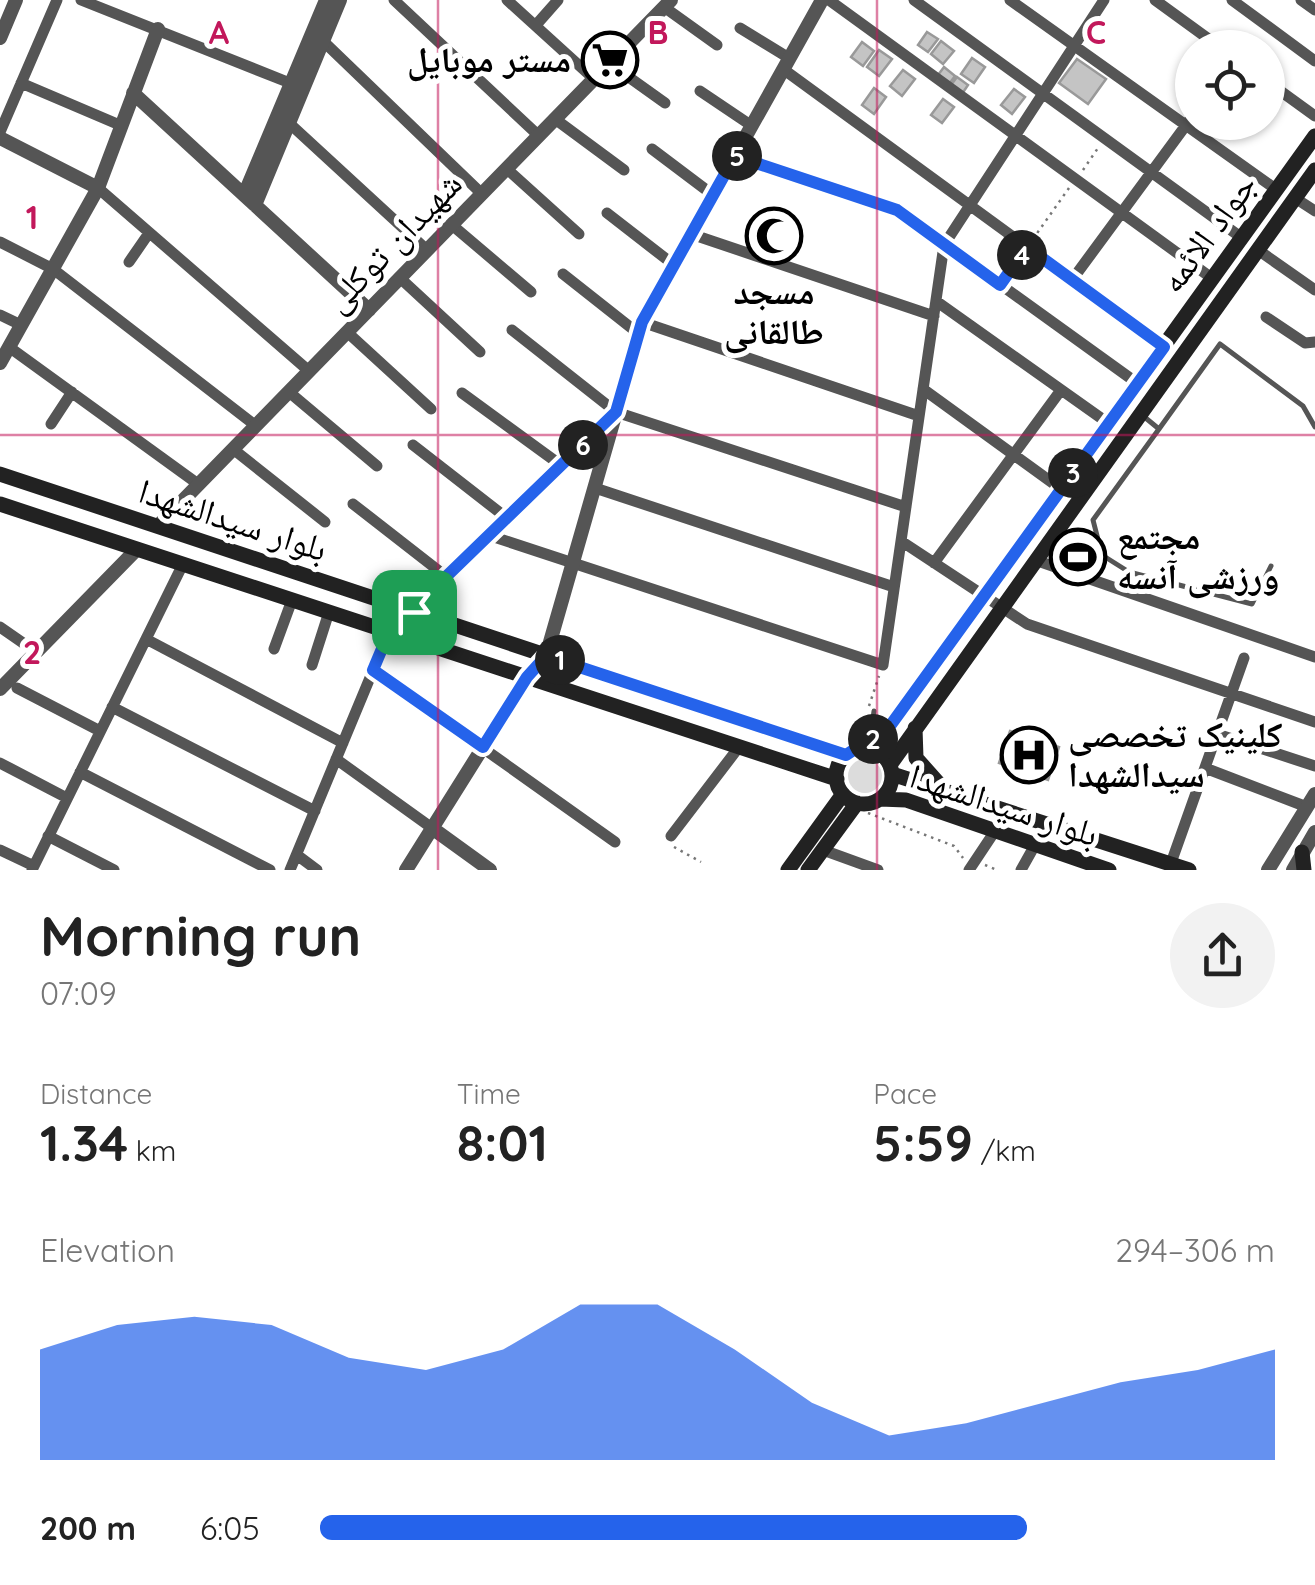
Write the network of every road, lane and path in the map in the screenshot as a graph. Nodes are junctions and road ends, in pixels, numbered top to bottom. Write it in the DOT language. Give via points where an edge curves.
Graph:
graph roads {
  1 [pos="16,0"];
  2 [pos="56,0"];
  3 [pos="81,0"];
  4 [pos="326,0"];
  5 [pos="340,0"];
  6 [pos="394,0"];
  7 [pos="508,0"];
  8 [pos="558,0"];
  9 [pos="825,0"];
  10 [pos="914,0"];
  11 [pos="1010,0"];
  12 [pos="1104,0"];
  13 [pos="1155,0"];
  14 [pos="1232,0"];
  15 [pos="1302,0"];
  16 [pos="662,4"];
  17 [pos="1315,10"];
  18 [pos="536,25"];
  19 [pos="740,28"];
  20 [pos="158,29"];
  21 [pos="1196,30"];
  22 [pos="0,38"];
  23 [pos="323,40"];
  24 [pos="718,46"];
  25 [pos="1074,46"];
  26 [pos="1315,61"];
  27 [pos="610,63"];
  28 [pos="786,64"];
  29 [pos="594,79"];
  30 [pos="21,83"];
  31 [pos="297,86"];
  32 [pos="700,92"];
  33 [pos="134,93"];
  34 [pos="1044,94"];
  35 [pos="1285,94"];
  36 [pos="665,103"];
  37 [pos="1175,111"];
  38 [pos="1315,116"];
  39 [pos="554,120"];
  40 [pos="288,124"];
  41 [pos="122,126"];
  42 [pos="752,126"];
  43 [pos="0,135"];
  44 [pos="539,136"];
  45 [pos="1016,136"];
  46 [pos="1315,136"];
  47 [pos="1105,138"];
  48 [pos="1176,140"];
  49 [pos="1214,140"];
  50 [pos="652,149"];
  51 [pos="735,156"];
  52 [pos="506,168"];
  53 [pos="624,170"];
  54 [pos="1315,170"];
  55 [pos="262,171"];
  56 [pos="1152,172"];
  57 [pos="1076,179"];
  58 [pos="98,188"];
  59 [pos="1277,190"];
  60 [pos="482,194"];
  61 [pos="713,195"];
  62 [pos="1295,198"];
  63 [pos="249,200"];
  64 [pos="970,205"];
  65 [pos="1315,211"];
  66 [pos="1122,212"];
  67 [pos="608,213"];
  68 [pos="452,224"];
  69 [pos="149,233"];
  70 [pos="580,234"];
  71 [pos="691,234"];
  72 [pos="1242,238"];
  73 [pos="0,242"];
  74 [pos="944,245"];
  75 [pos="1027,247"];
  76 [pos="427,250"];
  77 [pos="1258,250"];
  78 [pos="129,262"];
  79 [pos="674,265"];
  80 [pos="53,269"];
  81 [pos="563,274"];
  82 [pos="400,278"];
  83 [pos="1213,279"];
  84 [pos="1072,280"];
  85 [pos="1000,285"];
  86 [pos="1315,290"];
  87 [pos="531,292"];
  88 [pos="936,301"];
  89 [pos="369,310"];
  90 [pos="0,314"];
  91 [pos="934,316"];
  92 [pos="1266,317"];
  93 [pos="21,325"];
  94 [pos="640,328"];
  95 [pos="512,330"];
  96 [pos="347,332"];
  97 [pos="1315,342"];
  98 [pos="9,347"];
  99 [pos="1164,347"];
  100 [pos="480,352"];
  101 [pos="0,363"];
  102 [pos="309,371"];
  103 [pos="1137,383"];
  104 [pos="923,389"];
  105 [pos="1061,390"];
  106 [pos="72,392"];
  107 [pos="289,392"];
  108 [pos="462,394"];
  109 [pos="430,408"];
  110 [pos="616,412"];
  111 [pos="1140,413"];
  112 [pos="919,416"];
  113 [pos="1108,423"];
  114 [pos="51,424"];
  115 [pos="256,426"];
  116 [pos="1315,426"];
  117 [pos="1159,429"];
  118 [pos="413,445"];
  119 [pos="233,449"];
  120 [pos="1014,454"];
  121 [pos="377,466"];
  122 [pos="562,466"];
  123 [pos="0,474"];
  124 [pos="198,484"];
  125 [pos="594,488"];
  126 [pos="1061,488"];
  127 [pos="0,504"];
  128 [pos="353,504"];
  129 [pos="906,507"];
  130 [pos="508,519"];
  131 [pos="324,522"];
  132 [pos="158,526"];
  133 [pos="491,536"];
  134 [pos="901,541"];
  135 [pos="136,549"];
  136 [pos="1035,560"];
  137 [pos="934,563"];
  138 [pos="183,564"];
  139 [pos="573,564"];
  140 [pos="1271,566"];
  141 [pos="448,578"];
  142 [pos="894,587"];
  143 [pos="983,597"];
  144 [pos="292,600"];
  145 [pos="1000,608"];
  146 [pos="329,612"];
  147 [pos="414,612"];
  148 [pos="0,627"];
  149 [pos="389,632"];
  150 [pos="146,640"];
  151 [pos="274,649"];
  152 [pos="36,652"];
  153 [pos="546,656"];
  154 [pos="1315,657"];
  155 [pos="1244,658"];
  156 [pos="312,665"];
  157 [pos="373,670"];
  158 [pos="527,677"];
  159 [pos="17,688"];
  160 [pos="0,689"];
  161 [pos="1231,695"];
  162 [pos="112,707"];
  163 [pos="874,711"];
  164 [pos="1315,722"];
  165 [pos="916,726"];
  166 [pos="100,731"];
  167 [pos="879,734"];
  168 [pos="1217,734"];
  169 [pos="343,743"];
  170 [pos="483,747"];
  171 [pos="739,747"];
  172 [pos="862,748"];
  173 [pos="846,755"];
  174 [pos="336,759"];
  175 [pos="0,763"];
  176 [pos="1315,766"];
  177 [pos="1205,768"];
  178 [pos="891,770"];
  179 [pos="80,772"];
  180 [pos="952,793"];
  181 [pos="848,796"];
  182 [pos="67,798"];
  183 [pos="880,799"];
  184 [pos="1311,801"];
  185 [pos="315,811"];
  186 [pos="432,828"];
  187 [pos="995,830"];
  188 [pos="1315,832"];
  189 [pos="48,836"];
  190 [pos="672,836"];
  191 [pos="614,842"];
  192 [pos="1035,844"];
  193 [pos="0,850"];
  194 [pos="822,850"];
  195 [pos="1302,852"];
  196 [pos="296,855"];
  197 [pos="701,862"];
  198 [pos="1171,864"];
  199 [pos="972,866"];
  200 [pos="33,868"];
  201 [pos="114,870"];
  202 [pos="270,870"];
  203 [pos="290,870"];
  204 [pos="317,870"];
  205 [pos="406,870"];
  206 [pos="490,870"];
  207 [pos="788,870"];
  208 [pos="808,870"];
  209 [pos="878,870"];
  210 [pos="997,870"];
  211 [pos="1021,870"];
  212 [pos="1108,870"];
  213 [pos="1190,870"];
  214 [pos="1268,870"];
  215 [pos="1294,870"];
  216 [pos="1304,870"];
  1 -- 22 [label="street"];
  2 -- 30 [label="street"];
  3 -- 20 [label="street"];
  4 -- 31 [label="street"];
  5 -- 23 [label="street"];
  6 -- 44 [label="street"];
  7 -- 18 [label="street"];
  8 -- 18 [label="street"];
  9 -- 28 [label="street"];
  9 -- 45 [label="street"];
  10 -- 34 [label="street"];
  11 -- 25 [label="street"];
  12 -- 25 [label="street"];
  13 -- 21 [label="street"];
  14 -- 26 [label="street"];
  15 -- 17 [label="street"];
  16 -- 24 [label="street"];
  16 -- 27 [label="street, شهیدان توکلی"];
  18 -- 29 [label="street"];
  19 -- 28 [label="street"];
  20 -- 31 [label="street"];
  20 -- 33 [label="street"];
  23 -- 31 [label="street"];
  23 -- 60 [label="street"];
  25 -- 34 [label="street"];
  25 -- 37 [label="street"];
  27 -- 29 [label="street, شهیدان توکلی"];
  27 -- 36 [label="street"];
  28 -- 42 [label="street"];
  28 -- 64 [label="street"];
  29 -- 39 [label="street, شهیدان توکلی"];
  30 -- 41 [label="street"];
  30 -- 43 [label="street"];
  31 -- 40 [label="street"];
  31 -- 55 [label="street"];
  32 -- 42 [label="street"];
  33 -- 41 [label="street"];
  33 -- 63 [label="street"];
  34 -- 45 [label="street"];
  34 -- 47 [label="street"];
  35 -- 38 [label="street"];
  39 -- 44 [label="street, شهیدان توکلی"];
  39 -- 53 [label="street"];
  40 -- 55 [label="street"];
  40 -- 76 [label="street"];
  41 -- 58 [label="street"];
  42 -- 51 [label="street"];
  43 -- 58 [label="street"];
  44 -- 52 [label="street, شهیدان توکلی"];
  45 -- 57 [label="street"];
  45 -- 64 [label="street"];
  46 -- 59 [label="main road, جواد الائمه"];
  47 -- 56 [label="street"];
  47 -- 57 [label="path"];
  48 -- 56 [label="street"];
  49 -- 59 [label="street"];
  50 -- 61 [label="street"];
  51 -- 61 [label="street"];
  51 -- 74 [label="street" via="897,210"];
  52 -- 60 [label="street, شهیدان توکلی"];
  52 -- 70 [label="street"];
  54 -- 62 [label="main road, جواد الائمه"];
  55 -- 63 [label="street"];
  56 -- 66 [label="street"];
  56 -- 72 [label="street"];
  57 -- 66 [label="street"];
  57 -- 75 [label="path"];
  58 -- 69 [label="street"];
  58 -- 80 [label="street"];
  59 -- 72 [label="main road, جواد الائمه"];
  60 -- 68 [label="street, شهیدان توکلی"];
  61 -- 71 [label="street"];
  62 -- 65 [label="street"];
  62 -- 77 [label="main road, جواد الائمه"];
  63 -- 89 [label="street"];
  64 -- 74 [label="street"];
  64 -- 75 [label="street"];
  66 -- 83 [label="street"];
  66 -- 84 [label="street"];
  67 -- 79 [label="street"];
  68 -- 76 [label="street, شهیدان توکلی"];
  68 -- 87 [label="street"];
  69 -- 78 [label="street"];
  69 -- 102 [label="street"];
  71 -- 79 [label="street"];
  71 -- 91 [label="street"];
  72 -- 77 [label="main road"];
  72 -- 83 [label="main road, جواد الائمه"];
  73 -- 80 [label="street"];
  74 -- 85 [label="street"];
  74 -- 88 [label="street"];
  75 -- 84 [label="street"];
  75 -- 85 [label="path"];
  76 -- 82 [label="street, شهیدان توکلی"];
  77 -- 86 [label="street"];
  77 -- 111 [label="main road, جواد الائمه"];
  79 -- 94 [label="street"];
  80 -- 93 [label="street"];
  80 -- 115 [label="street"];
  81 -- 94 [label="street"];
  82 -- 89 [label="street, شهیدان توکلی"];
  82 -- 100 [label="street"];
  83 -- 99 [label="main road, جواد الائمه"];
  84 -- 99 [label="street"];
  85 -- 103 [label="street"];
  88 -- 91 [label="street"];
  88 -- 105 [label="street"];
  89 -- 96 [label="street, شهیدان توکلی"];
  90 -- 93 [label="street"];
  91 -- 104 [label="street"];
  92 -- 97 [label="street" via="1305,343"];
  93 -- 98 [label="street"];
  94 -- 110 [label="street"];
  94 -- 112 [label="street"];
  95 -- 110 [label="street"];
  96 -- 102 [label="street, شهیدان توکلی"];
  96 -- 109 [label="street"];
  98 -- 101 [label="street"];
  98 -- 106 [label="street"];
  99 -- 103 [label="main road, جواد الائمه"];
  102 -- 107 [label="street, شهیدان توکلی"];
  103 -- 113 [label="main road, جواد الائمه"];
  104 -- 112 [label="street"];
  104 -- 120 [label="street"];
  105 -- 113 [label="street"];
  105 -- 120 [label="street"];
  106 -- 114 [label="street"];
  106 -- 124 [label="street"];
  107 -- 115 [label="street, شهیدان توکلی"];
  107 -- 121 [label="street"];
  108 -- 122 [label="street"];
  110 -- 122 [label="street"];
  110 -- 125 [label="street"];
  110 -- 129 [label="street"];
  111 -- 117 [label="lane"];
  111 -- 136 [label="main road, جواد الائمه"];
  112 -- 129 [label="street"];
  113 -- 126 [label="main road, جواد الائمه"];
  115 -- 119 [label="street, شهیدان توکلی"];
  116 -- 117 [label="lane" via="1303,406 1220,344"];
  117 -- 140 [label="lane" via="1093,520 1102,554 1129,572 1252,604"];
  118 -- 130 [label="street"];
  119 -- 124 [label="street, شهیدان توکلی"];
  119 -- 131 [label="street"];
  120 -- 126 [label="street"];
  120 -- 137 [label="street"];
  122 -- 130 [label="street"];
  123 -- 132 [label="main road, بلوار سیدالشهدا"];
  124 -- 132 [label="street, شهیدان توکلی"];
  125 -- 139 [label="street"];
  125 -- 142 [label="street"];
  126 -- 143 [label="main road, جواد الائمه"];
  127 -- 135 [label="main road, بلوار سیدالشهدا"];
  128 -- 141 [label="street"];
  129 -- 134 [label="street"];
  130 -- 133 [label="street"];
  132 -- 147 [label="main road, بلوار سیدالشهدا"];
  133 -- 139 [label="street"];
  133 -- 141 [label="street"];
  134 -- 137 [label="street"];
  134 -- 142 [label="street"];
  135 -- 138 [label="main road, بلوار سیدالشهدا"];
  135 -- 152 [label="street"];
  136 -- 145 [label="main road, جواد الائمه"];
  136 -- 154 [label="street"];
  137 -- 143 [label="street"];
  138 -- 144 [label="main road, بلوار سیدالشهدا"];
  138 -- 150 [label="street"];
  139 -- 142 [label="street" via="883,665"];
  139 -- 153 [label="street"];
  141 -- 147 [label="street"];
  143 -- 145 [label="street"];
  143 -- 167 [label="main road, جواد الائمه"];
  144 -- 146 [label="main road, بلوار سیدالشهدا"];
  144 -- 151 [label="street"];
  145 -- 161 [label="street" via="1027,624"];
  145 -- 165 [label="main road, جواد الائمه"];
  146 -- 149 [label="main road, بلوار سیدالشهدا"];
  146 -- 156 [label="street"];
  147 -- 149 [label="main road"];
  147 -- 153 [label="main road, بلوار سیدالشهدا"];
  148 -- 152 [label="street"];
  149 -- 157 [label="street"];
  149 -- 158 [label="main road, بلوار سیدالشهدا"];
  150 -- 162 [label="street"];
  150 -- 169 [label="street"];
  152 -- 160 [label="street"];
  153 -- 158 [label="main road"];
  153 -- 173 [label="main road, بلوار سیدالشهدا"];
  155 -- 161 [label="street"];
  157 -- 169 [label="street"];
  157 -- 170 [label="street"];
  158 -- 170 [label="street"];
  158 -- 171 [label="main road, بلوار سیدالشهدا"];
  159 -- 166 [label="street"];
  161 -- 164 [label="street"];
  161 -- 168 [label="street"];
  162 -- 166 [label="street"];
  162 -- 185 [label="street"];
  163 -- 167 [label="lane" via="872,726"];
  165 -- 178 [label="main road, جواد الائمه"];
  165 -- 180 [label="main road" via="922,769"];
  166 -- 179 [label="street"];
  167 -- 172 [label="main road, جواد الائمه"];
  168 -- 176 [label="street"];
  168 -- 177 [label="street"];
  169 -- 174 [label="street"];
  170 -- 186 [label="street"];
  170 -- 191 [label="street"];
  171 -- 181 [label="main road, بلوار سیدالشهدا"];
  171 -- 190 [label="street"];
  172 -- 173 [label="main road"];
  172 -- 178 [label="main road" via="879,752"];
  173 -- 181 [label="main road"];
  174 -- 185 [label="street"];
  174 -- 186 [label="street"];
  175 -- 182 [label="street"];
  177 -- 184 [label="street"];
  177 -- 198 [label="street"];
  178 -- 180 [label="main road, بلوار سیدالشهدا"];
  178 -- 183 [label="main road" via="890,788"];
  179 -- 182 [label="street"];
  179 -- 202 [label="street"];
  180 -- 198 [label="main road, بلوار سیدالشهدا"];
  181 -- 183 [label="main road"];
  181 -- 194 [label="main road"];
  181 -- 199 [label="path" via="954,846"];
  181 -- 207 [label="main road"];
  182 -- 189 [label="street"];
  183 -- 187 [label="main road, بلوار سیدالشهدا" via="906,800"];
  184 -- 214 [label="street"];
  185 -- 196 [label="street"];
  186 -- 205 [label="street"];
  186 -- 206 [label="street"];
  187 -- 192 [label="main road, بلوار سیدالشهدا"];
  187 -- 199 [label="street"];
  188 -- 195 [label="street"];
  189 -- 200 [label="street"];
  189 -- 201 [label="street"];
  190 -- 197 [label="path" via="673,846"];
  192 -- 211 [label="street"];
  192 -- 212 [label="main road, بلوار سیدالشهدا"];
  193 -- 200 [label="street"];
  194 -- 208 [label="main road"];
  194 -- 209 [label="street"];
  195 -- 215 [label="street"];
  195 -- 216 [label="main road"];
  196 -- 203 [label="street"];
  196 -- 204 [label="street"];
  198 -- 213 [label="main road, بلوار سیدالشهدا"];
  199 -- 210 [label="path"];
}
